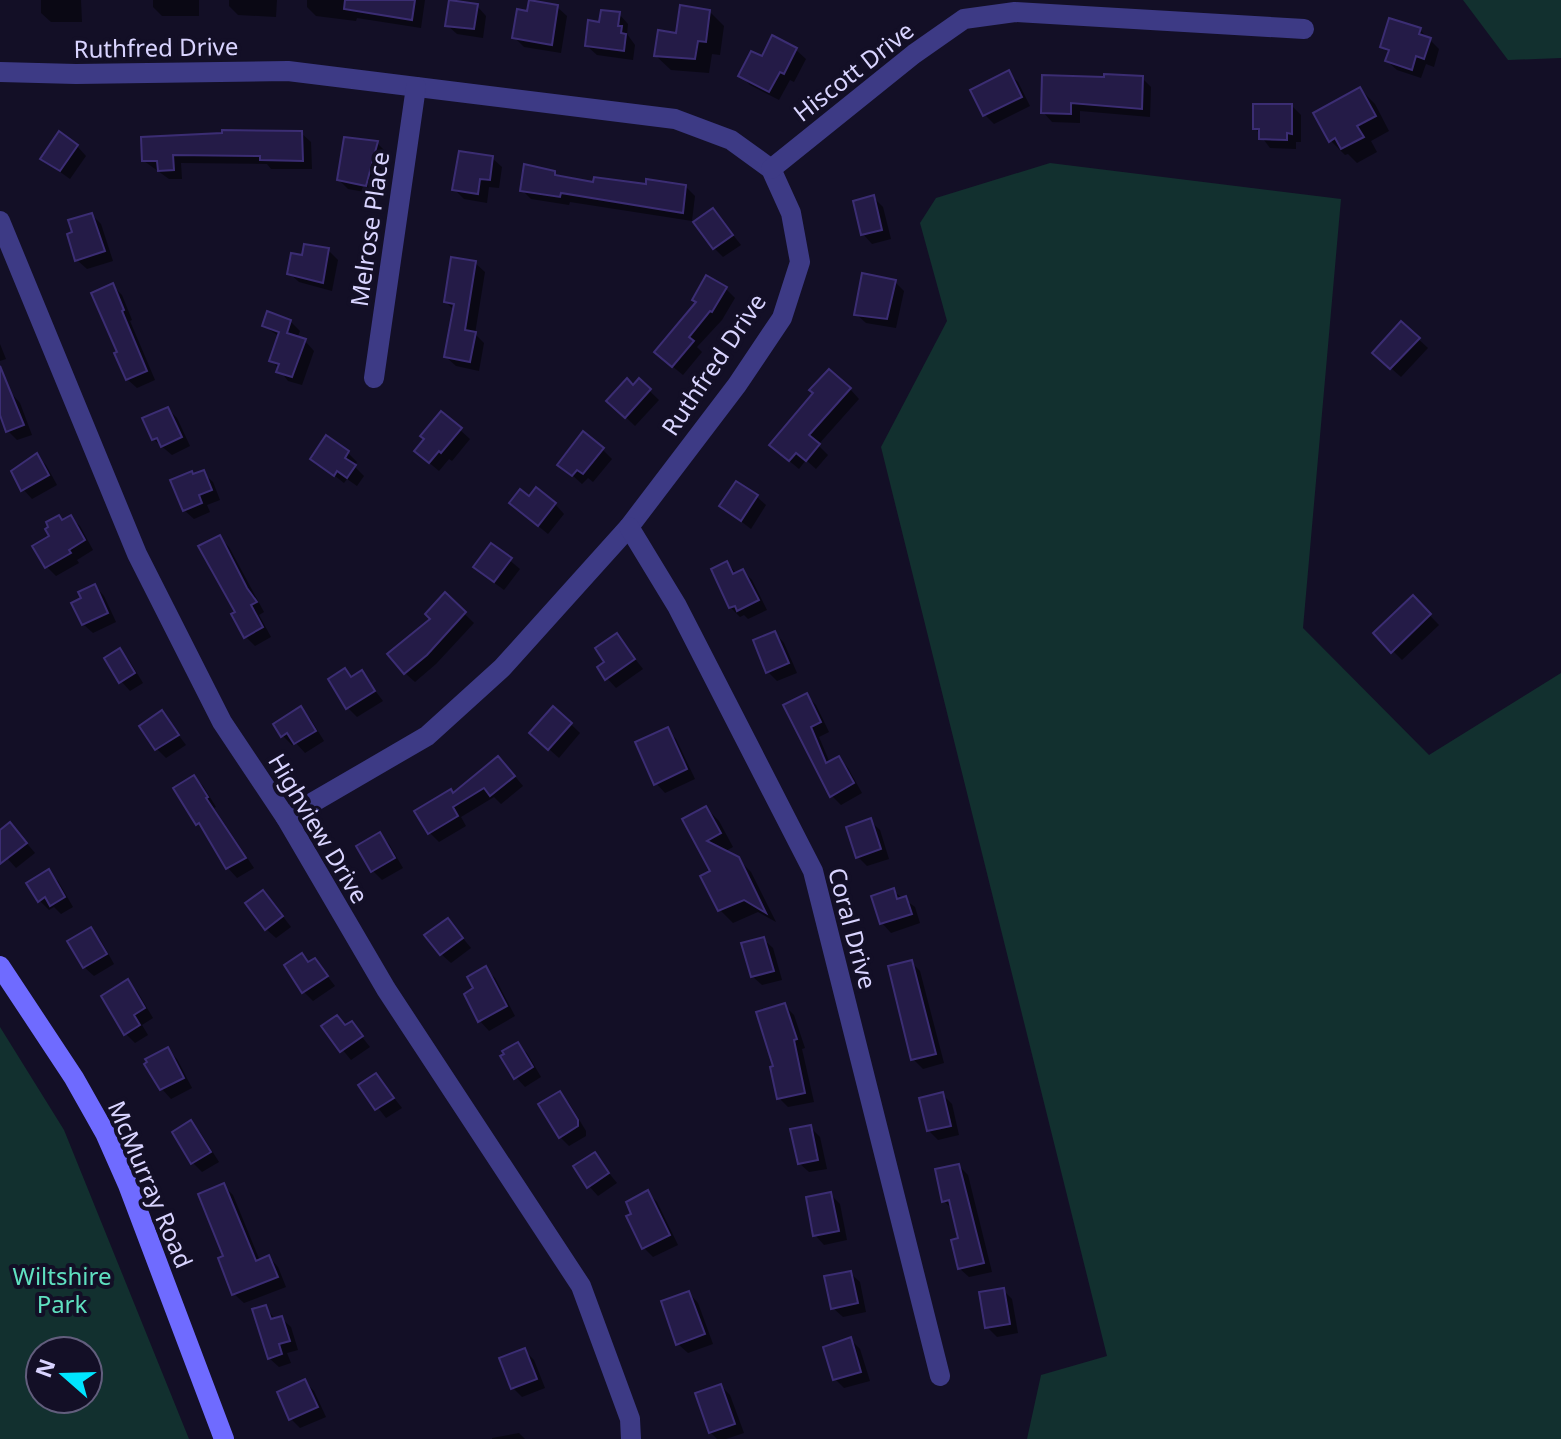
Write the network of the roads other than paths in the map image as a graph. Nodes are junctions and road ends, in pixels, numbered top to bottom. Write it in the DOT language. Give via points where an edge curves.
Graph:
graph roads {
  1 [pos="1058,7"];
  2 [pos="1304,29"];
  3 [pos="0,72"];
  4 [pos="416,87"];
  5 [pos="771,169"];
  6 [pos="0,221"];
  7 [pos="374,378"];
  8 [pos="629,527"];
  9 [pos="286,818"];
  10 [pos="0,966"];
  11 [pos="940,1376"];
  12 [pos="224,1439"];
  13 [pos="631,1439"];
  1 -- 2 [label="street, Hiscott Drive"];
  1 -- 5 [label="street, Hiscott Drive" via="964,19"];
  3 -- 4 [label="street, Ruthfred Drive" via="288,71"];
  4 -- 5 [label="street, Ruthfred Drive" via="675,119 731,140"];
  4 -- 7 [label="street, Melrose Place"];
  5 -- 8 [label="street, Ruthfred Drive" via="791,213 800,262 782,318"];
  6 -- 9 [label="street, Highview Drive" via="137,554 222,722"];
  8 -- 9 [label="street, Ruthfred Drive" via="502,668 427,736"];
  8 -- 11 [label="street, Coral Drive" via="677,606 813,871"];
  9 -- 13 [label="street, Highview Drive" via="386,989 581,1286 630,1419"];
  10 -- 12 [label="main road, McMurray Road" via="105,1133"];
}
